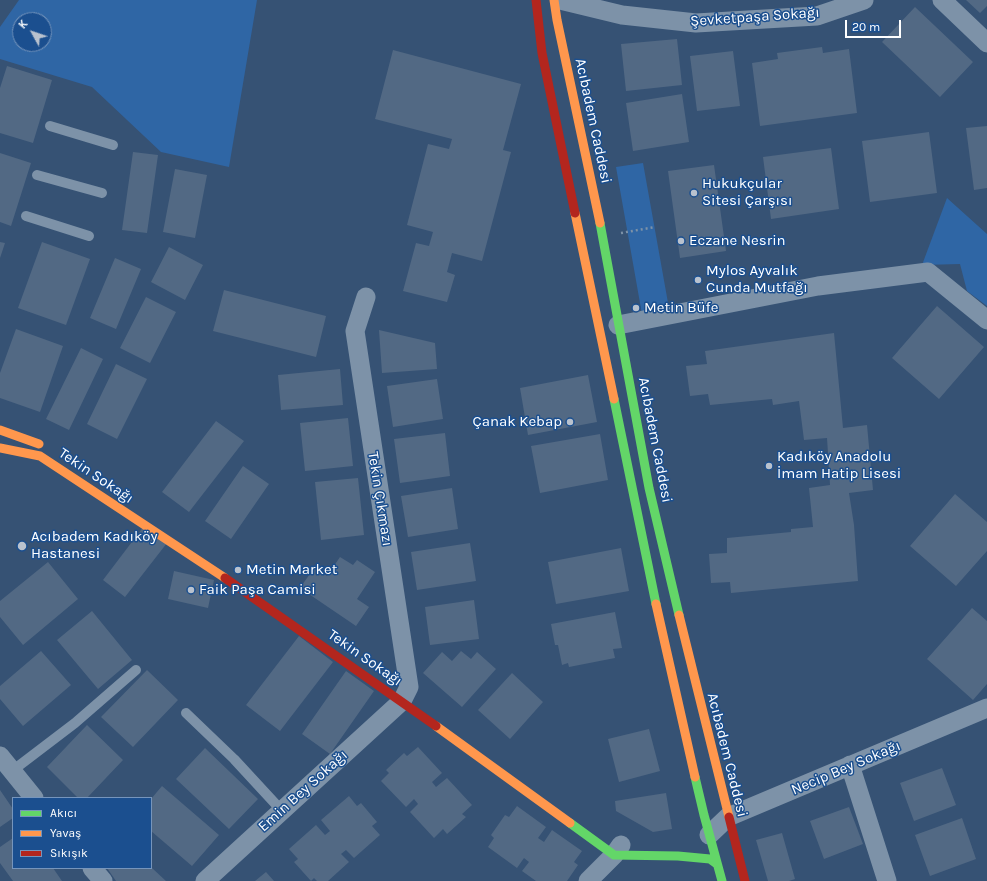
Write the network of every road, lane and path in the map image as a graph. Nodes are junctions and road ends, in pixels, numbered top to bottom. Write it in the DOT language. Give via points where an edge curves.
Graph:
graph roads {
  1 [pos="536,0"];
  2 [pos="554,0"];
  3 [pos="864,0"];
  4 [pos="942,0"];
  5 [pos="567,2"];
  6 [pos="987,43"];
  7 [pos="50,126"];
  8 [pos="113,145"];
  9 [pos="37,175"];
  10 [pos="102,193"];
  11 [pos="26,216"];
  12 [pos="655,227"];
  13 [pos="617,234"];
  14 [pos="89,236"];
  15 [pos="366,297"];
  16 [pos="987,320"];
  17 [pos="618,325"];
  18 [pos="0,430"];
  19 [pos="0,448"];
  20 [pos="50,449"];
  21 [pos="136,670"];
  22 [pos="405,690"];
  23 [pos="987,708"];
  24 [pos="186,713"];
  25 [pos="0,756"];
  26 [pos="850,765"];
  27 [pos="12,771"];
  28 [pos="33,797"];
  29 [pos="282,811"];
  30 [pos="728,817"];
  31 [pos="706,837"];
  32 [pos="684,846"];
  33 [pos="616,847"];
  34 [pos="717,864"];
  35 [pos="93,869"];
  36 [pos="103,881"];
  37 [pos="205,881"];
  38 [pos="588,881"];
  39 [pos="722,881"];
  40 [pos="745,881"];
  41 [pos="887,881"];
  1 -- 31 [label="main road" via="542,53"];
  2 -- 17 [label="main road, Acıbadem Caddesi" via="597,206"];
  3 -- 5 [label="street, Şevketpaşa Sokağı" via="818,16 696,23 622,15"];
  4 -- 6 [label="street"];
  7 -- 8 [label="lane"];
  9 -- 10 [label="lane"];
  11 -- 14 [label="lane"];
  12 -- 13 [label="path"];
  15 -- 22 [label="street, Tekin Çıkmazı" via="355,331"];
  16 -- 17 [label="street" via="928,272 818,286"];
  17 -- 30 [label="main road, Acıbadem Caddesi" via="651,495"];
  18 -- 20 [label="main road, Tekin Sokağı"];
  19 -- 22 [label="main road, Tekin Sokağı" via="40,456 243,590"];
  21 -- 27 [label="lane" via="75,723"];
  22 -- 29 [label="street, Emin Bey Sokağı"];
  22 -- 33 [label="main road, Tekin Sokağı"];
  23 -- 26 [label="street, Necip Bey Sokağı"];
  24 -- 29 [label="lane" via="234,759"];
  25 -- 27 [label="street"];
  26 -- 30 [label="street, Necip Bey Sokağı"];
  26 -- 41 [label="street"];
  27 -- 28 [label="street"];
  29 -- 37 [label="street, Emin Bey Sokağı"];
  30 -- 31 [label="street, Necip Bey Sokağı"];
  30 -- 40 [label="main road, Acıbadem Caddesi"];
  31 -- 34 [label="main road"];
  32 -- 33 [label="main road"];
  33 -- 34 [label="main road" via="710,859"];
  33 -- 38 [label="street"];
  34 -- 39 [label="main road"];
  35 -- 36 [label="street"];
}
